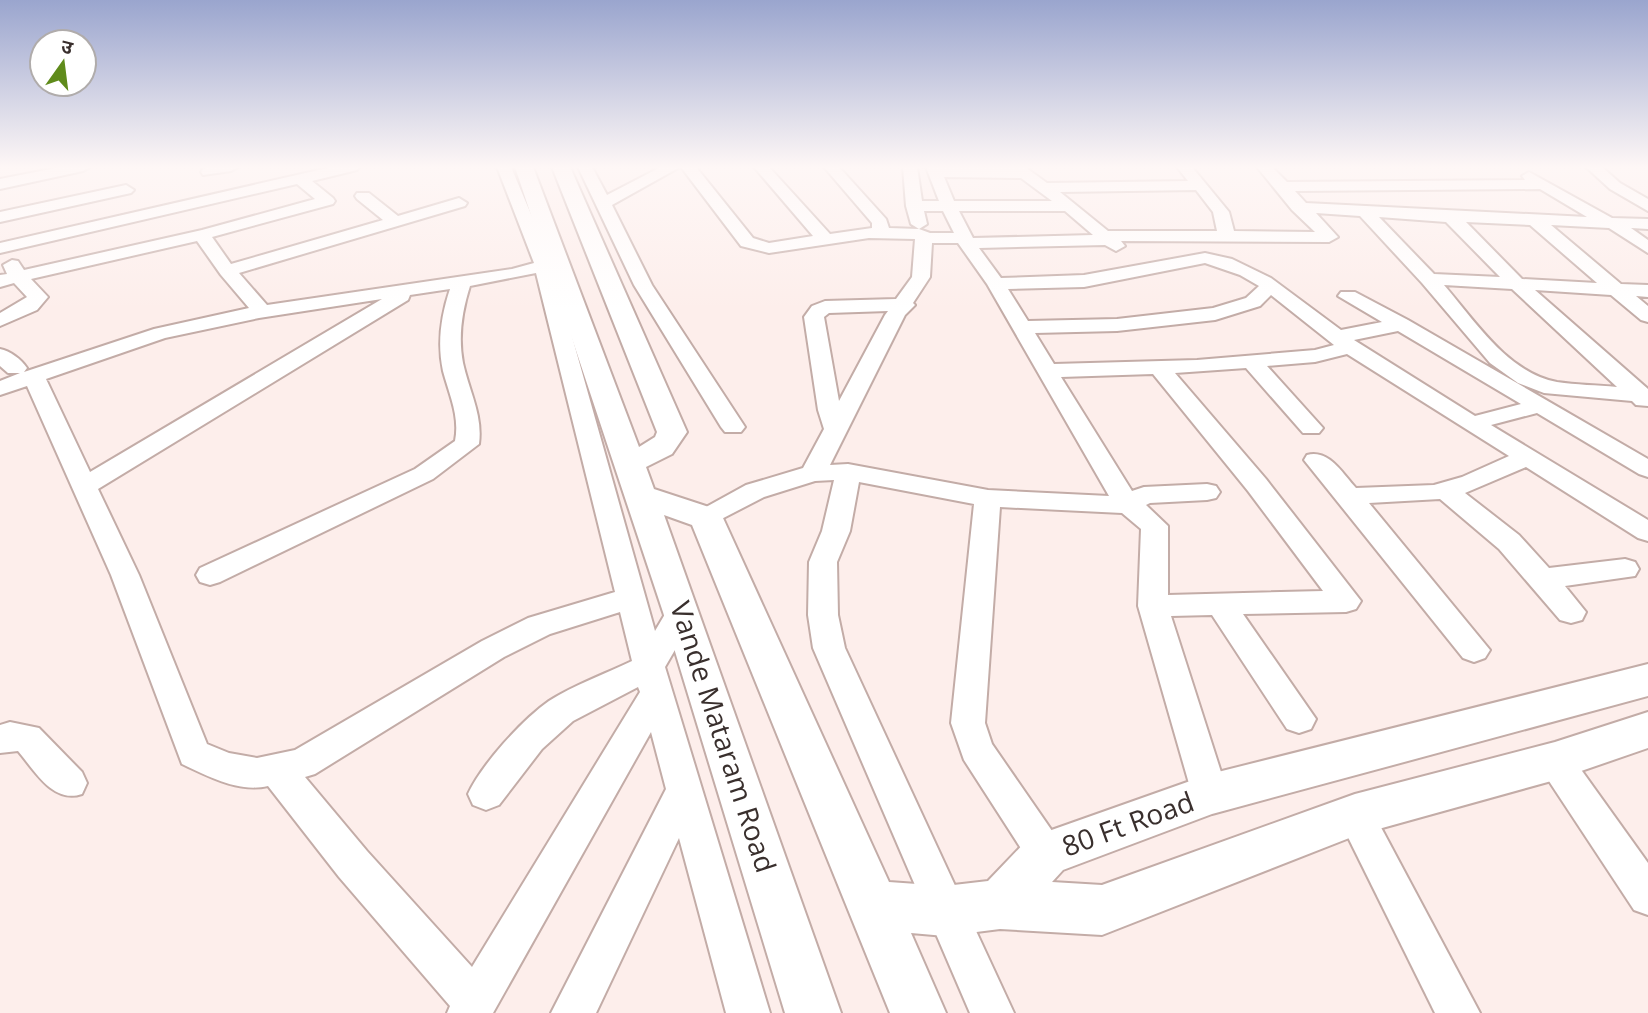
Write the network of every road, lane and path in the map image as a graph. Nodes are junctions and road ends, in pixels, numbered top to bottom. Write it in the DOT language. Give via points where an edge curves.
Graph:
graph roads {
  1 [pos="148,214"];
  2 [pos="278,214"];
  3 [pos="386,214"];
  4 [pos="419,214"];
  5 [pos="525,214"];
  6 [pos="535,214"];
  7 [pos="581,214"];
  8 [pos="608,214"];
  9 [pos="725,214"];
  10 [pos="803,214"];
  11 [pos="873,214"];
  12 [pos="916,214"];
  13 [pos="955,214"];
  14 [pos="1079,214"];
  15 [pos="1221,214"];
  16 [pos="1306,214"];
  17 [pos="1367,214"];
  18 [pos="1421,214"];
  19 [pos="1596,214"];
  20 [pos="1451,216"];
  21 [pos="1534,220"];
  22 [pos="394,221"];
  23 [pos="1611,223"];
  24 [pos="1648,224"];
  25 [pos="881,233"];
  26 [pos="205,234"];
  27 [pos="1226,235"];
  28 [pos="923,236"];
  29 [pos="1106,238"];
  30 [pos="825,239"];
  31 [pos="966,240"];
  32 [pos="2,248"];
  33 [pos="1648,248"];
  34 [pos="547,264"];
  35 [pos="227,271"];
  36 [pos="1146,271"];
  37 [pos="9,279"];
  38 [pos="1429,279"];
  39 [pos="462,281"];
  40 [pos="1516,283"];
  41 [pos="996,284"];
  42 [pos="1270,286"];
  43 [pos="414,288"];
  44 [pos="1616,289"];
  45 [pos="1648,291"];
  46 [pos="1348,296"];
  47 [pos="257,305"];
  48 [pos="905,305"];
  49 [pos="1648,316"];
  50 [pos="0,320"];
  51 [pos="1401,324"];
  52 [pos="1021,327"];
  53 [pos="1344,342"];
  54 [pos="1250,360"];
  55 [pos="12,368"];
  56 [pos="1159,368"];
  57 [pos="1046,371"];
  58 [pos="0,388"];
  59 [pos="1645,399"];
  60 [pos="1539,406"];
  61 [pos="1473,423"];
  62 [pos="733,427"];
  63 [pos="1311,428"];
  64 [pos="836,430"];
  65 [pos="1528,457"];
  66 [pos="1315,460"];
  67 [pos="1648,469"];
  68 [pos="848,472"];
  69 [pos="813,473"];
  70 [pos="634,479"];
  71 [pos="84,486"];
  72 [pos="1445,490"];
  73 [pos="1207,492"];
  74 [pos="1349,496"];
  75 [pos="988,498"];
  76 [pos="1129,505"];
  77 [pos="706,518"];
  78 [pos="1648,532"];
  79 [pos="1625,569"];
  80 [pos="211,575"];
  81 [pos="1542,579"];
  82 [pos="631,598"];
  83 [pos="1220,604"];
  84 [pos="1153,606"];
  85 [pos="682,612"];
  86 [pos="1571,612"];
  87 [pos="1474,650"];
  88 [pos="653,680"];
  89 [pos="1648,680"];
  90 [pos="1299,719"];
  91 [pos="1648,730"];
  92 [pos="0,738"];
  93 [pos="1555,761"];
  94 [pos="276,769"];
  95 [pos="69,783"];
  96 [pos="685,788"];
  97 [pos="486,794"];
  98 [pos="1209,794"];
  99 [pos="1355,815"];
  100 [pos="1046,854"];
  101 [pos="1648,896"];
  102 [pos="1000,904"];
  103 [pos="874,905"];
  104 [pos="945,911"];
  105 [pos="472,1008"];
  106 [pos="573,1013"];
  107 [pos="748,1013"];
  108 [pos="813,1013"];
  109 [pos="918,1013"];
  110 [pos="992,1013"];
  111 [pos="1458,1013"];
  1 -- 32 [label="street"];
  2 -- 26 [label="street"];
  3 -- 22 [label="street"];
  4 -- 22 [label="street"];
  5 -- 34 [label="street"];
  6 -- 34 [label="main road, Vande Mataram Road"];
  7 -- 70 [label="main road" via="673,432"];
  8 -- 62 [label="street" via="643,285"];
  9 -- 30 [label="street" via="747,242 769,248"];
  10 -- 30 [label="street"];
  11 -- 25 [label="street"];
  12 -- 28 [label="street"];
  13 -- 31 [label="street"];
  14 -- 29 [label="street"];
  15 -- 27 [label="street"];
  16 -- 27 [label="street" via="1329,237"];
  17 -- 38 [label="street"];
  18 -- 20 [label="street"];
  19 -- 23 [label="street"];
  20 -- 21 [label="street"];
  20 -- 40 [label="street"];
  21 -- 23 [label="street"];
  21 -- 44 [label="street"];
  22 -- 35 [label="street"];
  23 -- 24 [label="street"];
  23 -- 33 [label="street"];
  25 -- 28 [label="street"];
  25 -- 30 [label="street"];
  26 -- 35 [label="street"];
  26 -- 37 [label="street"];
  27 -- 29 [label="street"];
  28 -- 31 [label="street"];
  28 -- 48 [label="street" via="922,277"];
  29 -- 31 [label="street"];
  29 -- 36 [label="street"];
  31 -- 41 [label="street"];
  32 -- 37 [label="street"];
  34 -- 39 [label="street"];
  34 -- 47 [label="street" via="476,268"];
  34 -- 70 [label="main road, Vande Mataram Road"];
  34 -- 82 [label="street"];
  35 -- 47 [label="street"];
  36 -- 41 [label="street" via="1084,281"];
  36 -- 42 [label="street" via="1205,258 1223,261"];
  37 -- 50 [label="street" via="38,297 30,306"];
  38 -- 40 [label="street"];
  38 -- 59 [label="street" via="1497,359 1525,378 1552,388"];
  39 -- 43 [label="street"];
  39 -- 80 [label="street" via="452,322 451,359 471,429 467,444 424,474"];
  40 -- 44 [label="street"];
  40 -- 59 [label="street"];
  41 -- 52 [label="street"];
  42 -- 52 [label="street" via="1253,302 1215,314 1117,325"];
  42 -- 53 [label="street"];
  43 -- 55 [label="street" via="259,312"];
  43 -- 71 [label="street"];
  44 -- 45 [label="street"];
  44 -- 49 [label="street"];
  46 -- 51 [label="street"];
  47 -- 55 [label="street" via="112,333"];
  48 -- 64 [label="street" via="895,315"];
  48 -- 64 [label="street" via="825,307 814,317"];
  51 -- 53 [label="street"];
  51 -- 60 [label="street"];
  52 -- 57 [label="street"];
  53 -- 54 [label="street" via="1315,356"];
  53 -- 61 [label="street"];
  54 -- 56 [label="street"];
  54 -- 63 [label="street"];
  55 -- 58 [label="street"];
  55 -- 71 [label="street"];
  56 -- 57 [label="street"];
  56 -- 83 [label="street" via="1346,601"];
  57 -- 76 [label="street"];
  60 -- 61 [label="street"];
  60 -- 67 [label="street"];
  61 -- 65 [label="street"];
  64 -- 69 [label="street"];
  65 -- 72 [label="street"];
  65 -- 78 [label="street"];
  66 -- 74 [label="street"];
  68 -- 69 [label="street"];
  68 -- 75 [label="street"];
  68 -- 104 [label="street" via="836,531 823,562 823,615 829,648"];
  69 -- 77 [label="street" via="755,491"];
  70 -- 77 [label="main road"];
  70 -- 85 [label="main road, Vande Mataram Road"];
  71 -- 94 [label="street" via="141,612 194,754 226,768 257,773"];
  72 -- 74 [label="street"];
  72 -- 81 [label="street" via="1509,542"];
  73 -- 76 [label="street" via="1144,495"];
  74 -- 87 [label="street"];
  75 -- 76 [label="street"];
  75 -- 100 [label="street" via="968,723 976,750"];
  76 -- 84 [label="street" via="1155,526"];
  77 -- 103 [label="main road"];
  79 -- 81 [label="street"];
  81 -- 86 [label="street"];
  82 -- 88 [label="street"];
  82 -- 94 [label="street" via="539,626 303,763"];
  83 -- 84 [label="street"];
  83 -- 90 [label="street"];
  84 -- 98 [label="street"];
  85 -- 88 [label="street"];
  85 -- 108 [label="main road, Vande Mataram Road"];
  88 -- 96 [label="street"];
  88 -- 97 [label="street" via="561,711 530,739"];
  88 -- 105 [label="street"];
  89 -- 98 [label="main road, 80 Ft Road"];
  91 -- 93 [label="main road"];
  92 -- 95 [label="street" via="27,738"];
  93 -- 99 [label="main road"];
  93 -- 101 [label="street"];
  94 -- 105 [label="street"];
  96 -- 106 [label="street"];
  96 -- 107 [label="street"];
  98 -- 100 [label="main road, 80 Ft Road"];
  99 -- 102 [label="main road" via="1102,911"];
  99 -- 111 [label="street"];
  100 -- 102 [label="main road, 80 Ft Road"];
  102 -- 104 [label="main road"];
  103 -- 104 [label="main road"];
  103 -- 109 [label="main road"];
  104 -- 110 [label="street"];
}
